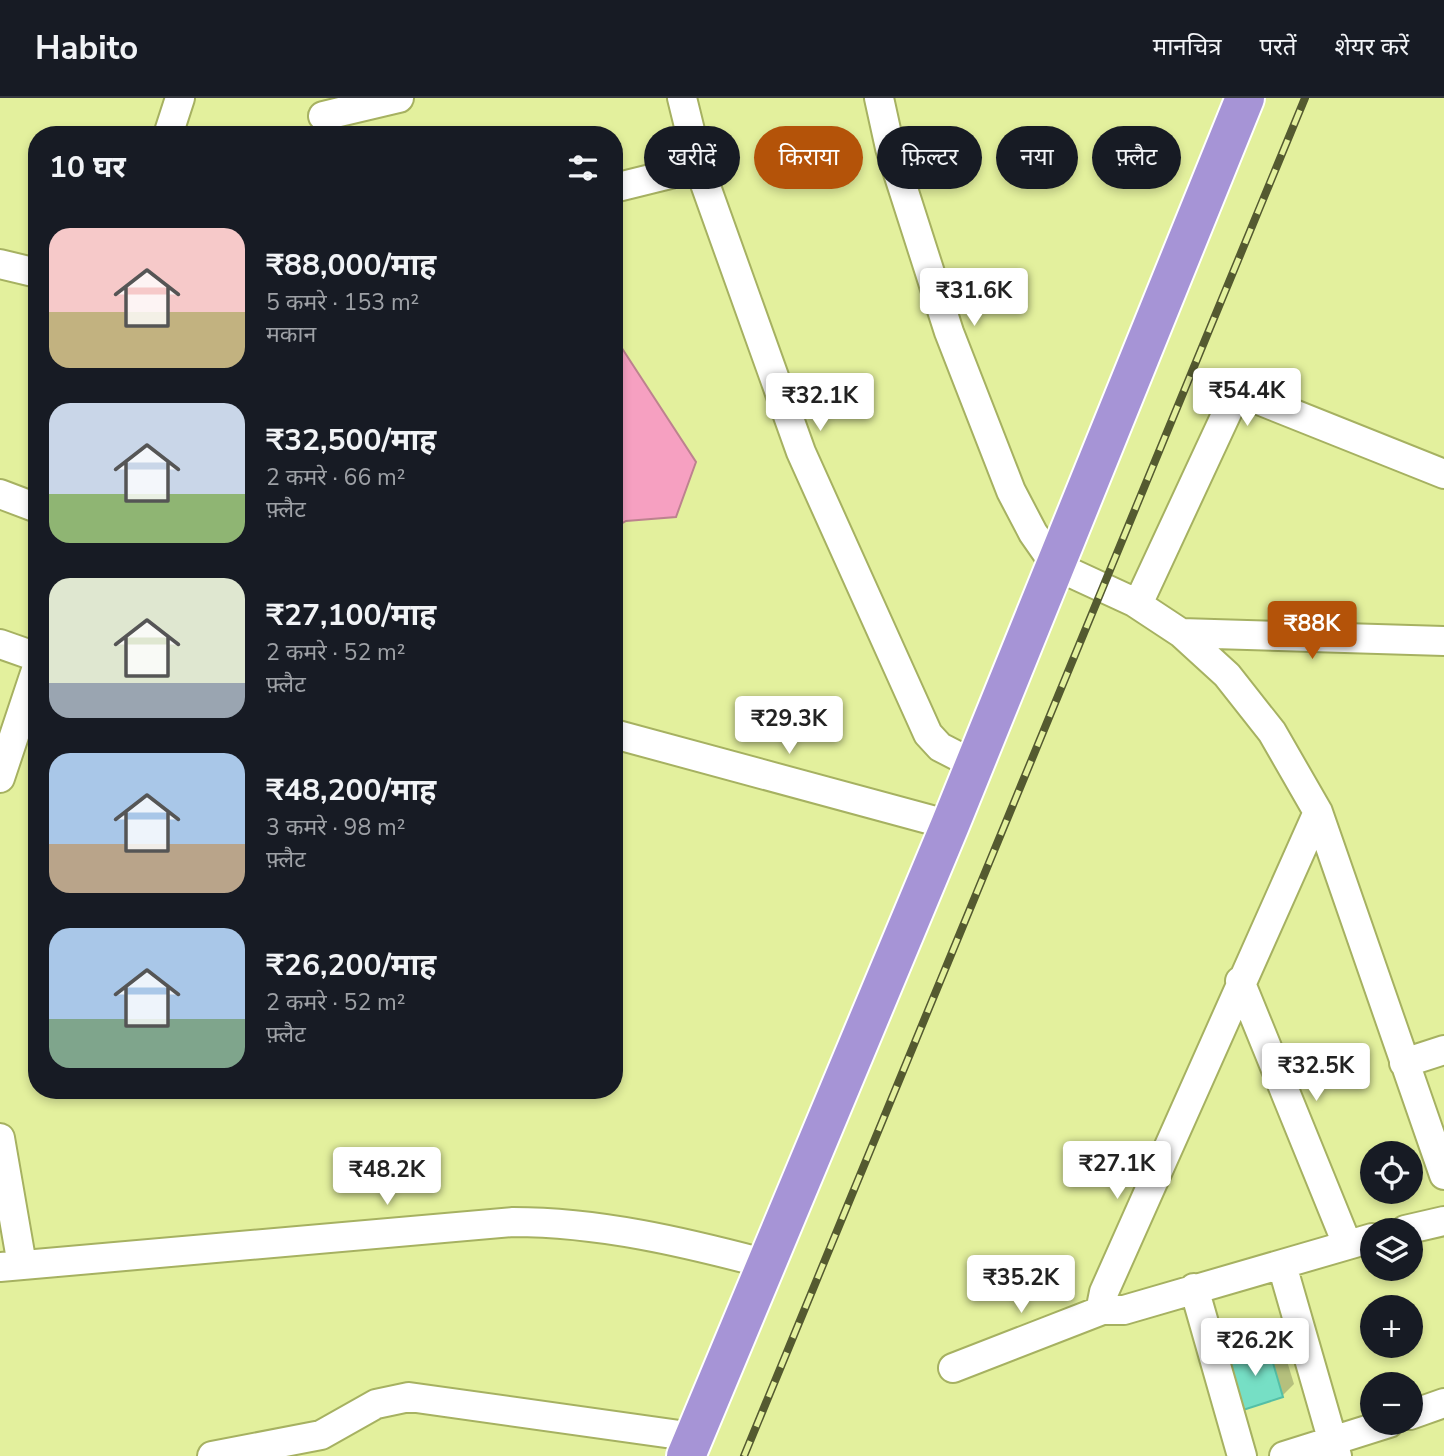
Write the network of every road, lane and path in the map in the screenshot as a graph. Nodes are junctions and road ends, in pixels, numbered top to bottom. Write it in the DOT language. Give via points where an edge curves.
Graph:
graph roads {
  1 [pos="180,98"];
  2 [pos="399,98"];
  3 [pos="682,98"];
  4 [pos="879,98"];
  5 [pos="1245,98"];
  6 [pos="323,116"];
  7 [pos="171,126"];
  8 [pos="689,126"];
  9 [pos="644,181"];
  10 [pos="623,186"];
  11 [pos="707,189"];
  12 [pos="0,264"];
  13 [pos="28,271"];
  14 [pos="1444,474"];
  15 [pos="0,494"];
  16 [pos="28,505"];
  17 [pos="1056,566"];
  18 [pos="1138,604"];
  19 [pos="1181,633"];
  20 [pos="1444,641"];
  21 [pos="0,644"];
  22 [pos="28,654"];
  23 [pos="28,693"];
  24 [pos="623,736"];
  25 [pos="975,765"];
  26 [pos="0,778"];
  27 [pos="1318,812"];
  28 [pos="950,825"];
  29 [pos="1240,981"];
  30 [pos="1444,1050"];
  31 [pos="1404,1063"];
  32 [pos="0,1138"];
  33 [pos="1444,1175"];
  34 [pos="1444,1221"];
  35 [pos="1423,1226"];
  36 [pos="1359,1241"];
  37 [pos="767,1264"];
  38 [pos="1282,1265"];
  39 [pos="11,1266"];
  40 [pos="1194,1288"];
  41 [pos="1105,1309"];
  42 [pos="953,1368"];
  43 [pos="1444,1403"];
  44 [pos="1423,1410"];
  45 [pos="1364,1435"];
  46 [pos="690,1447"];
  47 [pos="1335,1449"];
  48 [pos="212,1456"];
  49 [pos="1242,1456"];
  50 [pos="1284,1456"];
  1 -- 7 [label="street"];
  2 -- 6 [label="street"];
  3 -- 8 [label="street"];
  4 -- 17 [label="street" via="890,148 949,332 1011,491"];
  5 -- 17 [label="highway"];
  9 -- 10 [label="street"];
  11 -- 25 [label="street" via="801,452 928,734 940,747"];
  12 -- 13 [label="street"];
  14 -- 18 [label="street" via="1241,393 1231,404"];
  15 -- 16 [label="street"];
  17 -- 18 [label="street"];
  17 -- 25 [label="highway"];
  18 -- 19 [label="street"];
  19 -- 20 [label="street"];
  19 -- 27 [label="street" via="1227,675 1272,732"];
  21 -- 22 [label="street"];
  23 -- 26 [label="street"];
  24 -- 28 [label="street"];
  25 -- 28 [label="highway"];
  27 -- 29 [label="street"];
  27 -- 31 [label="street"];
  28 -- 37 [label="highway"];
  29 -- 36 [label="street"];
  29 -- 41 [label="street" via="1104,1292"];
  30 -- 31 [label="street"];
  31 -- 33 [label="street"];
  32 -- 39 [label="street"];
  34 -- 35 [label="street"];
  36 -- 38 [label="street"];
  37 -- 39 [label="street" via="701,1246 602,1228 513,1222"];
  37 -- 46 [label="highway"];
  38 -- 40 [label="street"];
  38 -- 47 [label="street"];
  40 -- 41 [label="street" via="1124,1310"];
  40 -- 49 [label="street"];
  41 -- 42 [label="street"];
  43 -- 44 [label="street"];
  45 -- 47 [label="street"];
  46 -- 48 [label="street" via="410,1397 376,1404 320,1435"];
  47 -- 50 [label="street"];
}
